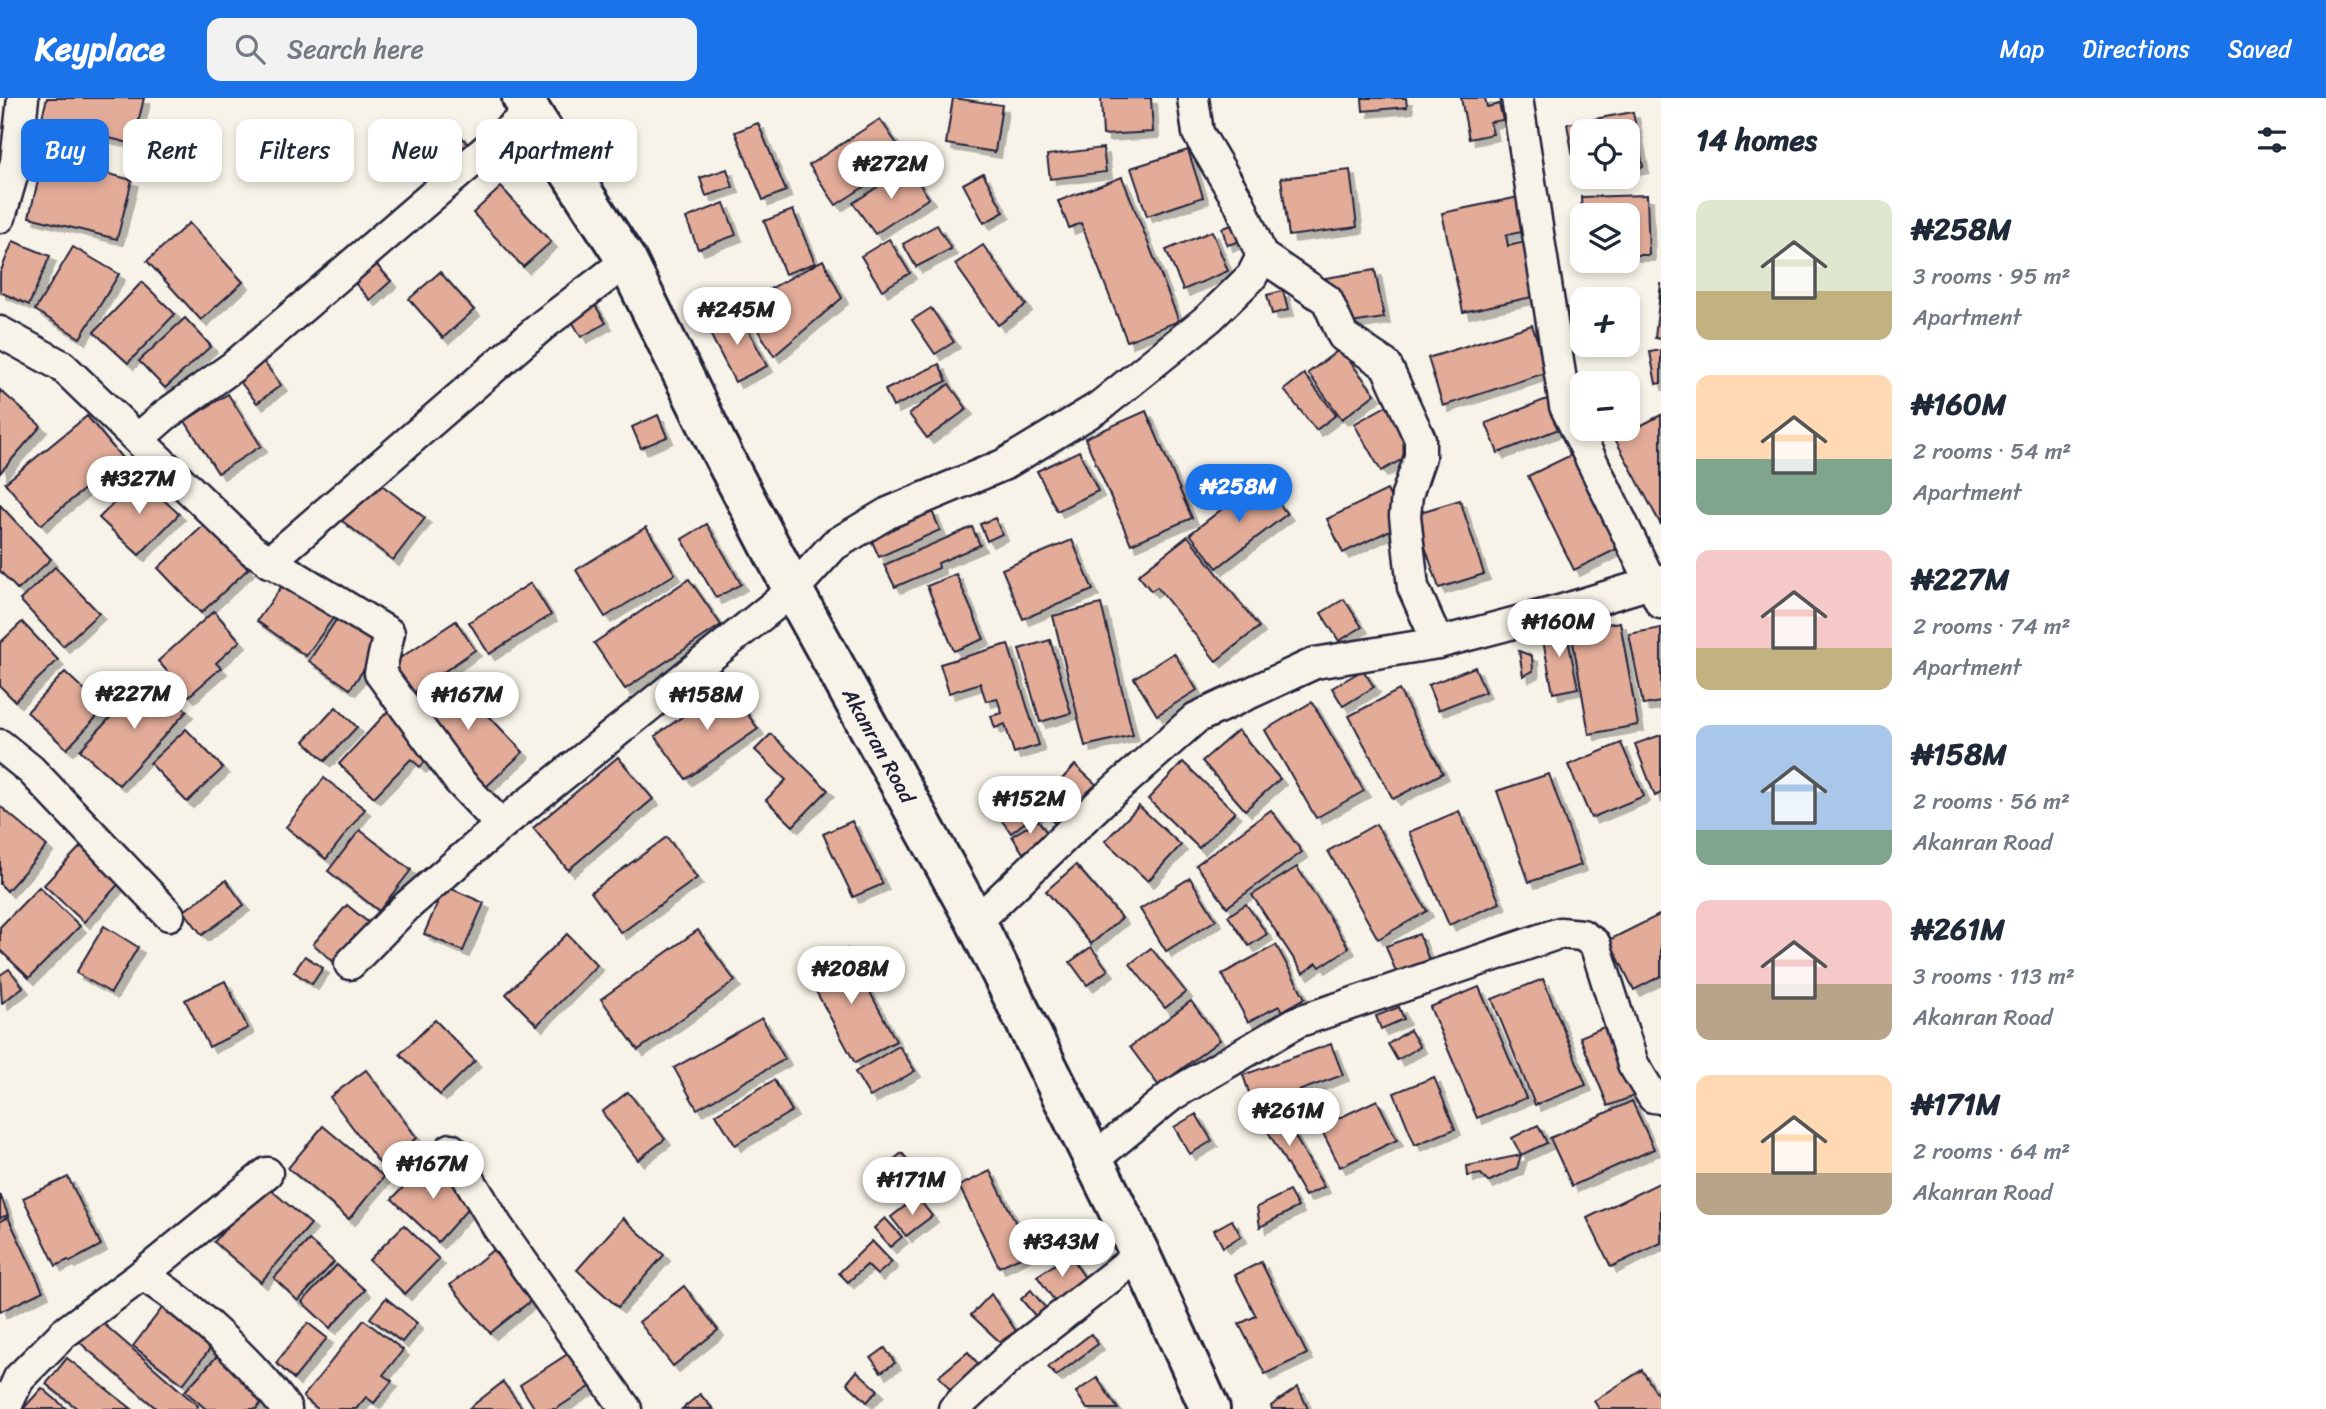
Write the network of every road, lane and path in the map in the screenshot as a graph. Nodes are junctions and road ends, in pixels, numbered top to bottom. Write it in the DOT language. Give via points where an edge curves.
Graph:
graph roads {
  1 [pos="23,98"];
  2 [pos="1194,98"];
  3 [pos="1517,98"];
  4 [pos="526,104"];
  5 [pos="0,217"];
  6 [pos="1262,256"];
  7 [pos="627,261"];
  8 [pos="0,332"];
  9 [pos="138,439"];
  10 [pos="269,562"];
  11 [pos="1658,589"];
  12 [pos="793,590"];
  13 [pos="1438,643"];
  14 [pos="0,745"];
  15 [pos="501,825"];
  16 [pos="169,915"];
  17 [pos="976,922"];
  18 [pos="350,964"];
  19 [pos="1661,1098"];
  20 [pos="451,1149"];
  21 [pos="1094,1159"];
  22 [pos="267,1173"];
  23 [pos="1140,1254"];
  24 [pos="142,1275"];
  25 [pos="5,1409"];
  26 [pos="286,1409"];
  27 [pos="626,1409"];
  28 [pos="954,1409"];
  29 [pos="1210,1409"];
  1 -- 5 [label="street" via="16,162"];
  2 -- 6 [label="street" via="1198,133 1239,202"];
  3 -- 11 [label="street" via="1565,406"];
  4 -- 7 [label="main road, Akanran Road"];
  4 -- 9 [label="street" via="234,366"];
  6 -- 12 [label="street" via="1252,275 1209,318 1099,407 1003,465 888,513 834,545"];
  6 -- 13 [label="street" via="1327,300 1343,336 1386,365 1420,439 1405,516 1413,587"];
  7 -- 10 [label="street" via="543,325"];
  7 -- 12 [label="main road, Akanran Road"];
  8 -- 9 [label="street" via="62,366"];
  9 -- 10 [label="street"];
  10 -- 15 [label="street" via="389,633 380,673 459,781"];
  11 -- 13 [label="street"];
  12 -- 15 [label="street"];
  12 -- 17 [label="main road, Akanran Road"];
  13 -- 17 [label="street" via="1315,663 1196,718"];
  14 -- 16 [label="street" via="31,770"];
  15 -- 18 [label="street" via="407,906"];
  17 -- 21 [label="main road, Akanran Road"];
  19 -- 21 [label="street" via="1653,1097 1633,1064 1595,944 1582,936 1560,933 1297,1022 1172,1095"];
  20 -- 27 [label="street" via="496,1226"];
  21 -- 23 [label="main road, Akanran Road"];
  22 -- 24 [label="street"];
  23 -- 28 [label="street" via="1012,1355"];
  23 -- 29 [label="main road, Akanran Road"];
  24 -- 25 [label="street" via="64,1334 19,1378"];
  24 -- 26 [label="street" via="176,1297 269,1384"];
}
